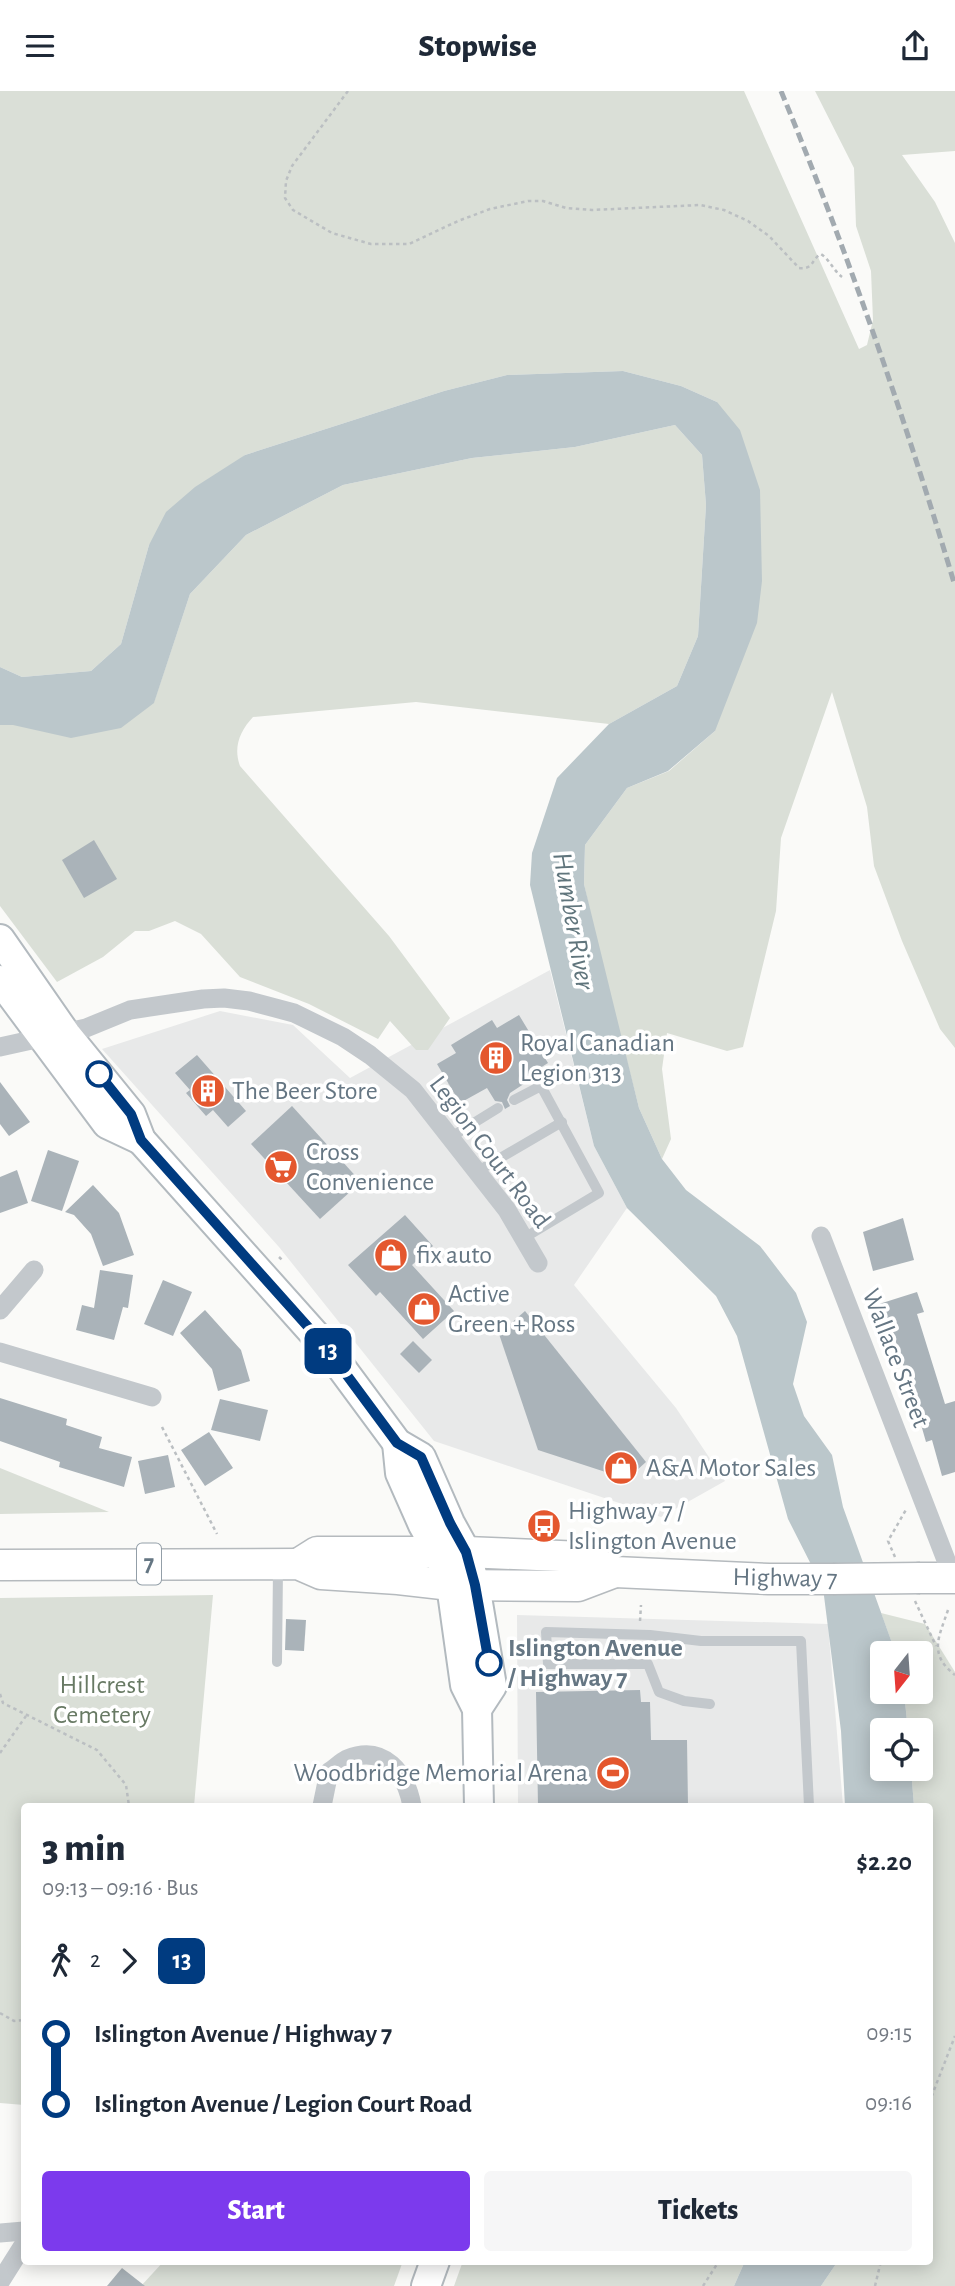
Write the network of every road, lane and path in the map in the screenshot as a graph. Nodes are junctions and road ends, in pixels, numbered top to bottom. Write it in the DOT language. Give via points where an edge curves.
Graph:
graph roads {
  1 [pos="348,91"];
  2 [pos="842,277"];
  3 [pos="0,939"];
  4 [pos="0,980"];
  5 [pos="55,1036"];
  6 [pos="0,1047"];
  7 [pos="514,1100"];
  8 [pos="498,1108"];
  9 [pos="562,1122"];
  10 [pos="451,1137"];
  11 [pos="478,1171"];
  12 [pos="821,1236"];
  13 [pos="524,1238"];
  14 [pos="279,1257"];
  15 [pos="283,1261"];
  16 [pos="538,1262"];
  17 [pos="34,1270"];
  18 [pos="0,1310"];
  19 [pos="0,1352"];
  20 [pos="152,1397"];
  21 [pos="162,1427"];
  22 [pos="217,1534"];
  23 [pos="452,1552"];
  24 [pos="288,1564"];
  25 [pos="0,1565"];
  26 [pos="615,1572"];
  27 [pos="954,1578"];
  28 [pos="463,1585"];
  29 [pos="641,1605"];
  30 [pos="948,1610"];
  31 [pos="639,1635"];
  32 [pos="277,1662"];
  33 [pos="955,1675"];
  34 [pos="0,1694"];
  35 [pos="710,1704"];
  36 [pos="26,1716"];
  37 [pos="0,1753"];
  38 [pos="129,1803"];
  39 [pos="323,1803"];
  40 [pos="411,1803"];
  41 [pos="479,1803"];
  42 [pos="809,1803"];
  43 [pos="0,2013"];
  44 [pos="21,2020"];
  45 [pos="955,2036"];
  46 [pos="933,2093"];
  47 [pos="21,2231"];
  48 [pos="0,2233"];
  49 [pos="21,2249"];
  50 [pos="434,2265"];
  51 [pos="716,2265"];
  52 [pos="880,2265"];
  53 [pos="0,2282"];
  54 [pos="426,2286"];
  55 [pos="703,2286"];
  56 [pos="875,2286"];
  1 -- 2 [label="path" via="292,166 286,181 285,198 293,210 332,233 371,244 409,244 490,209 528,201 592,210 700,205 748,221 799,268 809,268 821,254"];
  3 -- 5 [label="main road"];
  4 -- 5 [label="main road"];
  5 -- 6 [label="street, Legion Court Road"];
  5 -- 10 [label="street, Legion Court Road" via="160,1004 224,998 271,1006 331,1030 370,1055 413,1090"];
  5 -- 23 [label="main road" via="131,1114 141,1140 326,1347 397,1443 421,1457 450,1523"];
  7 -- 9 [label="lane" via="541,1086"];
  8 -- 10 [label="lane"];
  9 -- 11 [label="lane"];
  9 -- 13 [label="lane" via="599,1193"];
  10 -- 11 [label="street, Legion Court Road"];
  11 -- 13 [label="street, Legion Court Road"];
  12 -- 27 [label="street, Wallace Street"];
  13 -- 16 [label="street, Legion Court Road"];
  14 -- 15 [label="path"];
  17 -- 18 [label="street"];
  19 -- 20 [label="street"];
  21 -- 22 [label="path"];
  23 -- 24 [label="main road, Highway 7 / 7" via="317,1552"];
  23 -- 26 [label="main road, Highway 7 / 7" via="583,1557"];
  23 -- 28 [label="main road"];
  24 -- 25 [label="main road, Highway 7 / 7"];
  24 -- 28 [label="main road, Highway 7 / 7" via="321,1574"];
  24 -- 32 [label="lane"];
  26 -- 27 [label="main road, Highway 7 / 7, bridge" via="769,1579"];
  26 -- 28 [label="main road, Highway 7 / 7" via="578,1586"];
  28 -- 41 [label="main road" via="465,1685 477,1709"];
  29 -- 31 [label="path"];
  30 -- 33 [label="path" via="936,1646"];
  31 -- 35 [label="lane" via="546,1632 548,1664 648,1664 659,1692"];
  31 -- 42 [label="lane" via="701,1641 801,1641"];
  34 -- 36 [label="path" via="3,1703"];
  36 -- 37 [label="path"];
  36 -- 38 [label="path" via="97,1750 126,1785"];
  39 -- 40 [label="street" via="329,1772 346,1759 367,1755 399,1770"];
  43 -- 44 [label="path"];
  45 -- 46 [label="path"];
  47 -- 48 [label="street"];
  49 -- 53 [label="street"];
  50 -- 54 [label="main road"];
  51 -- 55 [label="path"];
  52 -- 56 [label="path"];
}
